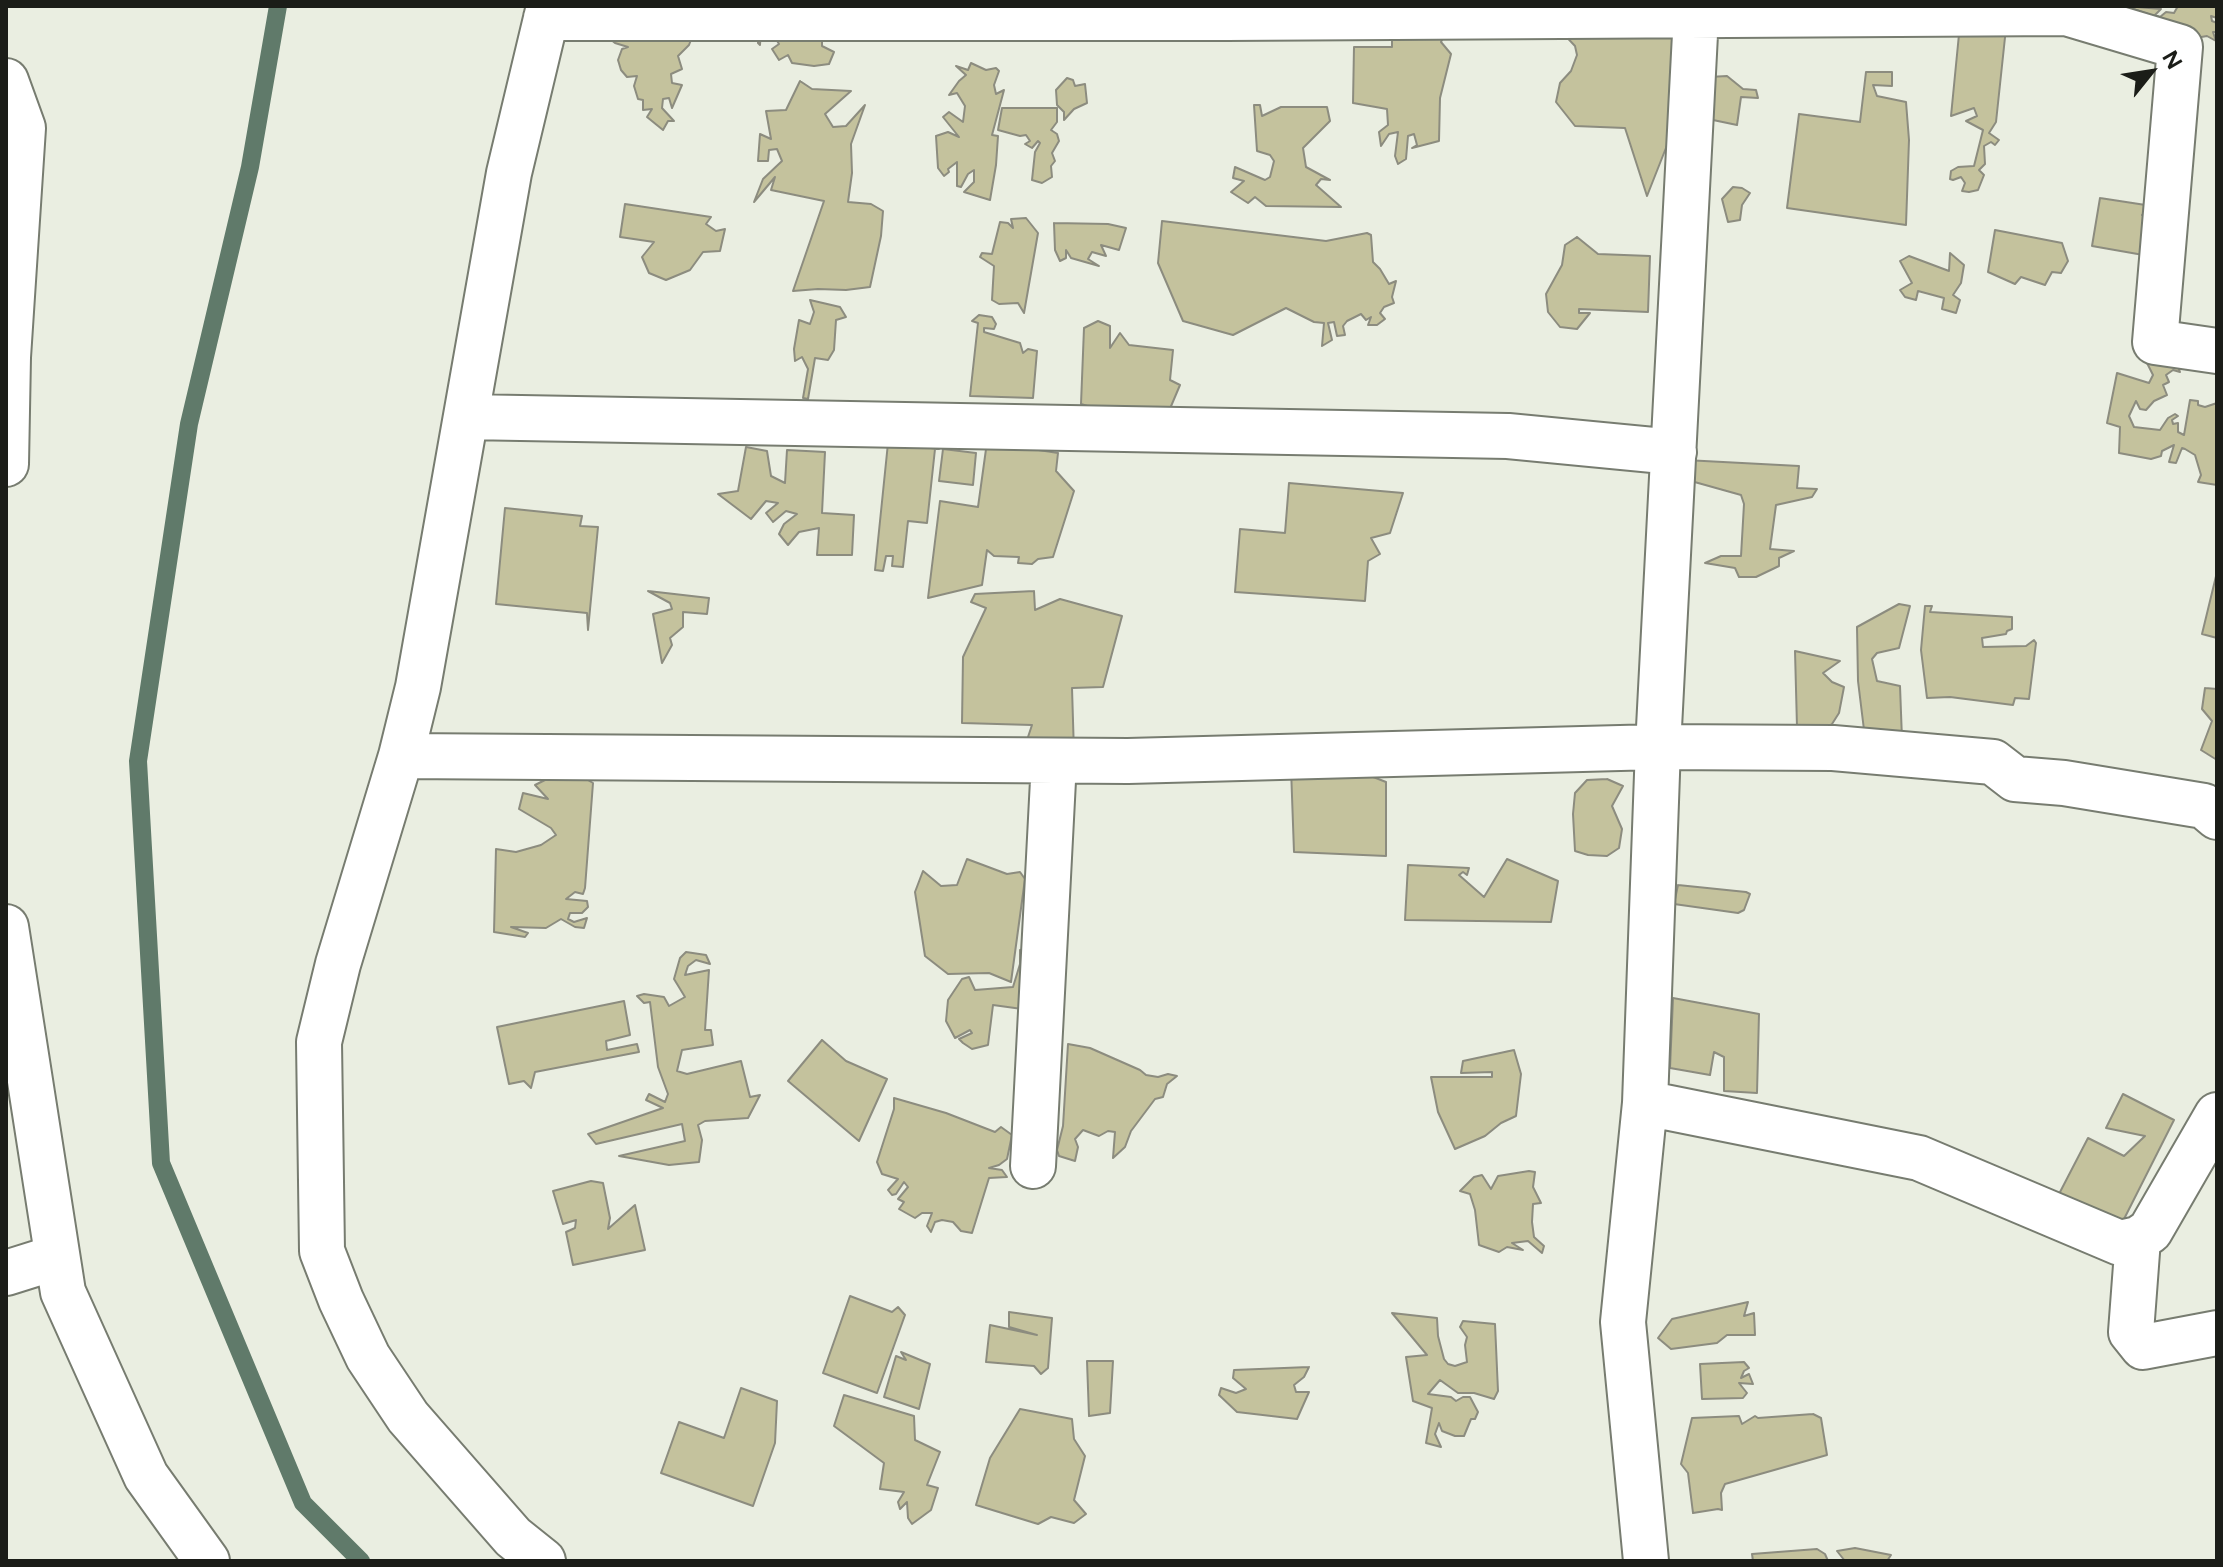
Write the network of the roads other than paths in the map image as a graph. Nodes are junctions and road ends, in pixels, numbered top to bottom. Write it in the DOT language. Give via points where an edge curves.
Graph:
graph roads {
  1 [pos="2066,9"];
  2 [pos="1787,10"];
  3 [pos="1458,11"];
  4 [pos="548,12"];
  5 [pos="1696,15"];
  6 [pos="6,81"];
  7 [pos="2217,351"];
  8 [pos="466,417"];
  9 [pos="1674,452"];
  10 [pos="6,464"];
  11 [pos="1658,747"];
  12 [pos="401,756"];
  13 [pos="1054,761"];
  14 [pos="2217,817"];
  15 [pos="6,927"];
  16 [pos="1645,1103"];
  17 [pos="2217,1115"];
  18 [pos="1033,1166"];
  19 [pos="2138,1239"];
  20 [pos="57,1257"];
  21 [pos="6,1273"];
  22 [pos="2217,1333"];
  23 [pos="207,1561"];
  24 [pos="543,1561"];
  25 [pos="1646,1561"];
  1 -- 2 [label="street"];
  1 -- 7 [label="street" via="2180,47 2155,342"];
  2 -- 5 [label="street"];
  3 -- 4 [label="street"];
  3 -- 5 [label="street"];
  4 -- 8 [label="street" via="509,173"];
  5 -- 9 [label="street"];
  6 -- 10 [label="street" via="23,128"];
  8 -- 9 [label="street" via="1508,436"];
  8 -- 12 [label="street"];
  9 -- 11 [label="street"];
  11 -- 13 [label="street"];
  11 -- 14 [label="street" via="1833,748 1993,762 2015,779 2204,806"];
  11 -- 16 [label="street"];
  12 -- 13 [label="street"];
  12 -- 24 [label="street" via="319,1042 322,1251 368,1357 408,1417 513,1537"];
  13 -- 18 [label="street"];
  15 -- 20 [label="street"];
  16 -- 19 [label="street" via="1919,1158 2120,1243"];
  16 -- 25 [label="street" via="1623,1322"];
  17 -- 19 [label="street" via="2150,1231"];
  19 -- 22 [label="street" via="2131,1332 2143,1347"];
  20 -- 21 [label="street"];
  20 -- 23 [label="street" via="63,1292 146,1476"];
}
